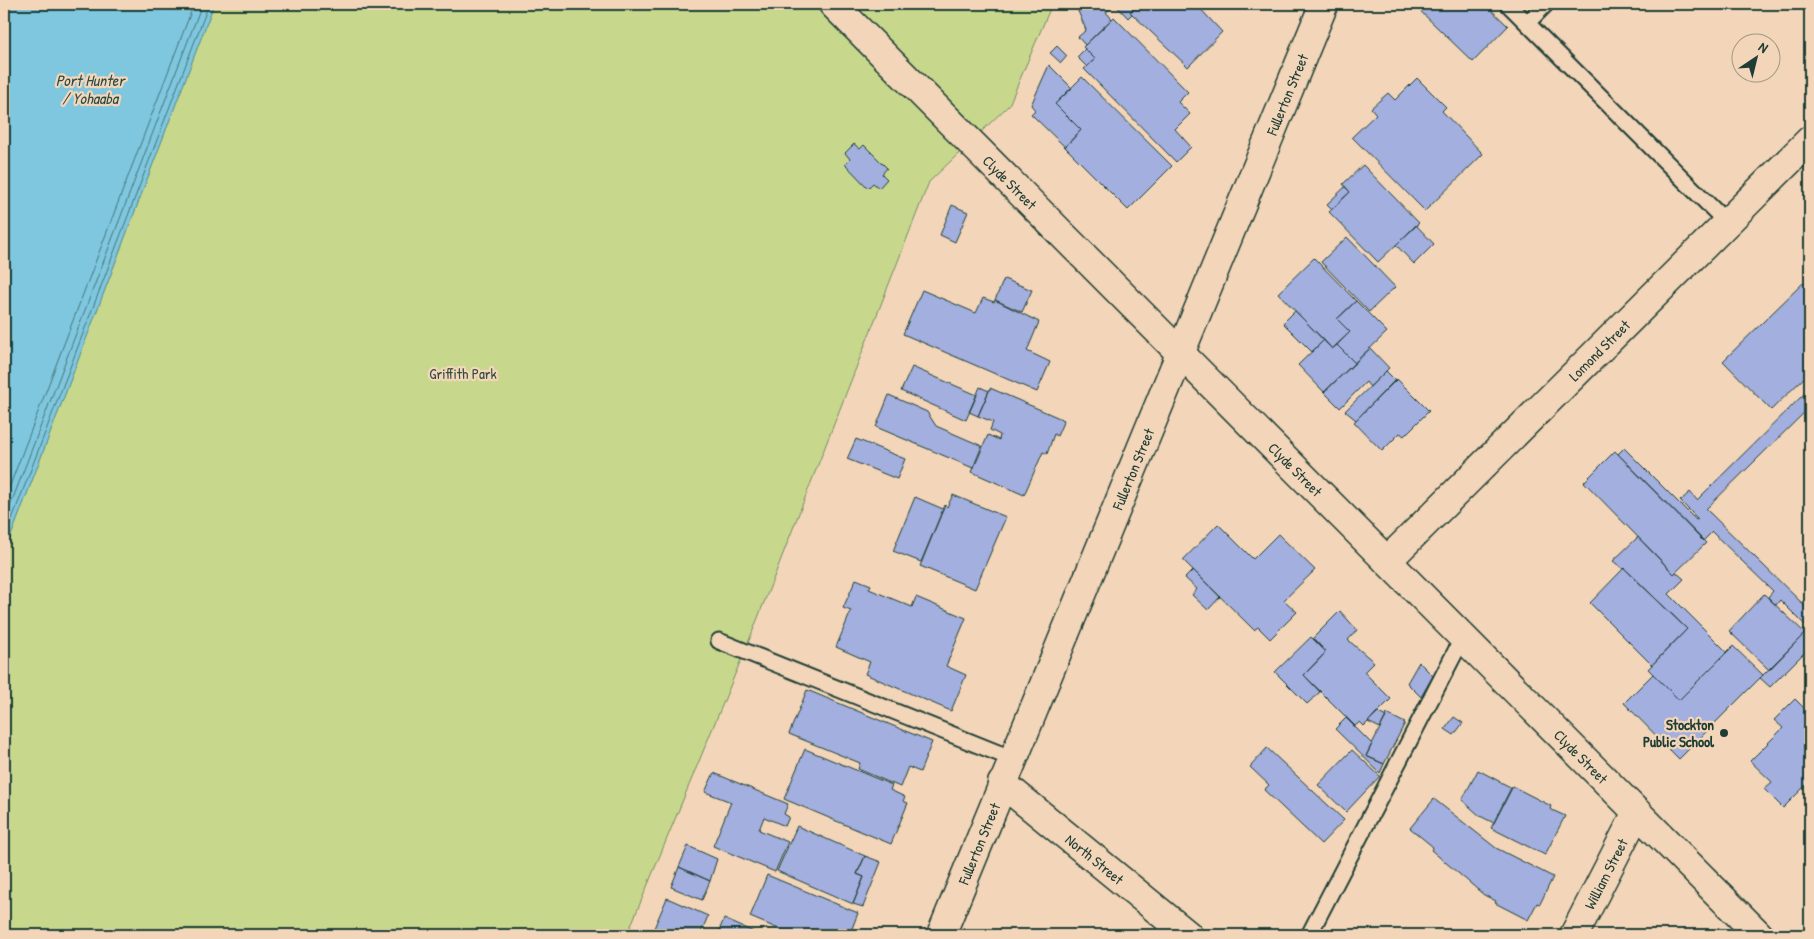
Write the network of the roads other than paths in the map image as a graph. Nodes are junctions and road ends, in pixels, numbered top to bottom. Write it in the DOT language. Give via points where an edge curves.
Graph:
graph roads {
  1 [pos="833,4"];
  2 [pos="1324,4"];
  3 [pos="1508,4"];
  4 [pos="1546,4"];
  5 [pos="1527,22"];
  6 [pos="1810,140"];
  7 [pos="1727,222"];
  8 [pos="1180,352"];
  9 [pos="1387,561"];
  10 [pos="1463,637"];
  11 [pos="718,641"];
  12 [pos="1008,771"];
  13 [pos="1637,812"];
  14 [pos="940,935"];
  15 [pos="1188,935"];
  16 [pos="1310,935"];
  17 [pos="1574,935"];
  18 [pos="1759,935"];
  1 -- 8 [label="street, Clyde Street"];
  2 -- 8 [label="street, Fullerton Street"];
  3 -- 5 [label="lane"];
  4 -- 5 [label="lane"];
  5 -- 7 [label="lane"];
  6 -- 7 [label="street, Lomond Street"];
  7 -- 9 [label="street, Lomond Street"];
  8 -- 9 [label="street, Clyde Street"];
  8 -- 12 [label="street, Fullerton Street"];
  9 -- 10 [label="street, Clyde Street"];
  10 -- 13 [label="street, Clyde Street"];
  10 -- 16 [label="lane"];
  11 -- 12 [label="lane"];
  12 -- 14 [label="street, Fullerton Street"];
  12 -- 15 [label="street, North Street"];
  13 -- 17 [label="street, William Street"];
  13 -- 18 [label="street, Clyde Street"];
}
